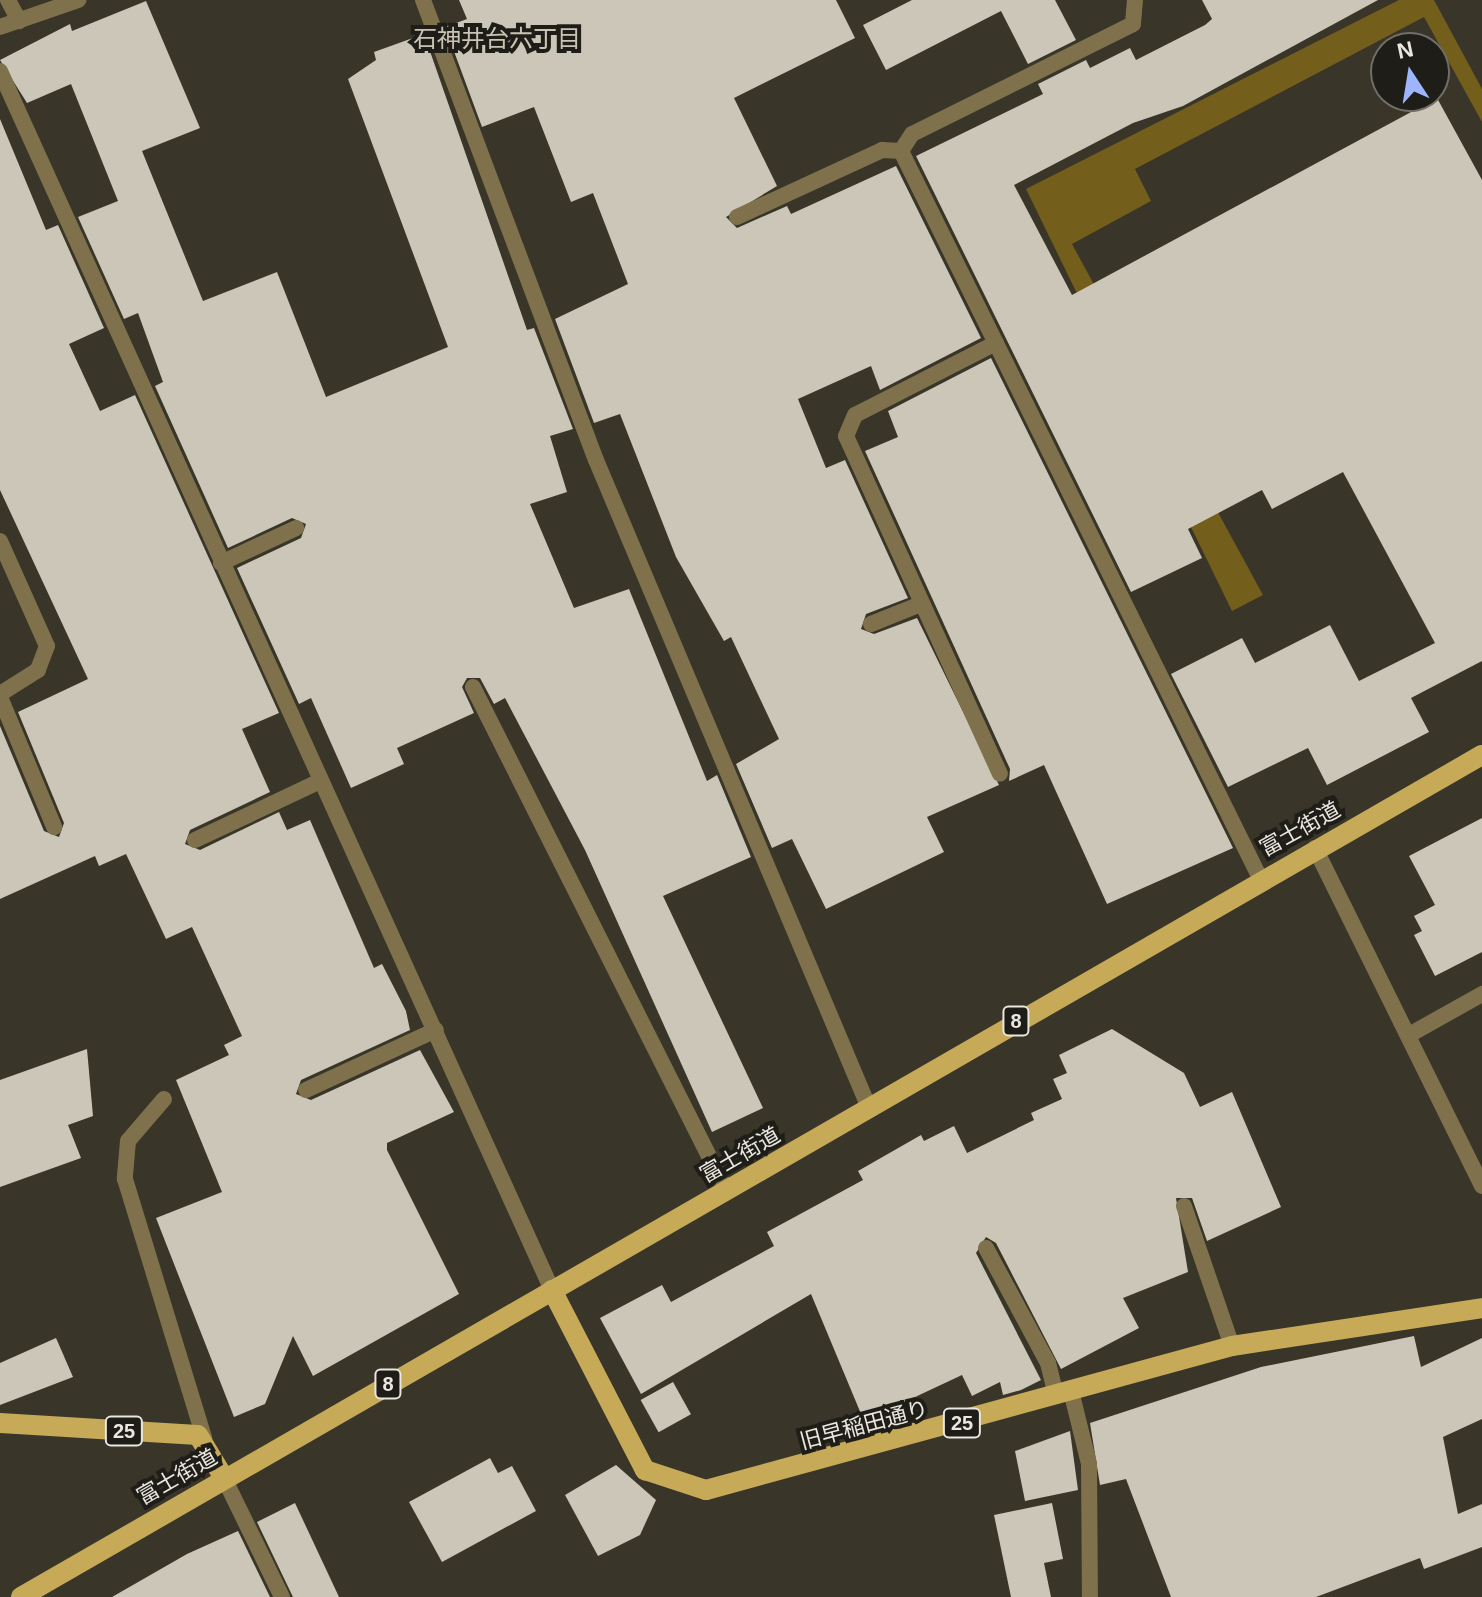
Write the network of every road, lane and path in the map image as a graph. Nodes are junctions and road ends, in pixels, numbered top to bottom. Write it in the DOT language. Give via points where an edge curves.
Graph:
graph roads {
  1 [pos="8,0"];
  2 [pos="78,0"];
  3 [pos="423,0"];
  4 [pos="1135,0"];
  5 [pos="19,21"];
  6 [pos="0,27"];
  7 [pos="0,71"];
  8 [pos="901,151"];
  9 [pos="737,217"];
  10 [pos="996,343"];
  11 [pos="296,528"];
  12 [pos="0,541"];
  13 [pos="221,563"];
  14 [pos="921,604"];
  15 [pos="871,624"];
  16 [pos="473,687"];
  17 [pos="0,695"];
  18 [pos="1482,755"];
  19 [pos="1000,774"];
  20 [pos="318,782"];
  21 [pos="54,827"];
  22 [pos="195,840"];
  23 [pos="1315,848"];
  24 [pos="1260,878"];
  25 [pos="1482,994"];
  26 [pos="436,1030"];
  27 [pos="1409,1035"];
  28 [pos="306,1090"];
  29 [pos="164,1099"];
  30 [pos="869,1108"];
  31 [pos="1482,1186"];
  32 [pos="726,1190"];
  33 [pos="1184,1206"];
  34 [pos="986,1248"];
  35 [pos="552,1290"];
  36 [pos="1482,1308"];
  37 [pos="1232,1346"];
  38 [pos="1063,1394"];
  39 [pos="0,1423"];
  40 [pos="204,1438"];
  41 [pos="224,1478"];
  42 [pos="21,1597"];
  43 [pos="282,1597"];
  44 [pos="1090,1597"];
  1 -- 5 [label="street"];
  2 -- 5 [label="street"];
  3 -- 30 [label="street" via="596,460"];
  4 -- 8 [label="street" via="1133,24 912,134"];
  5 -- 6 [label="street"];
  7 -- 13 [label="street"];
  8 -- 9 [label="street" via="882,150"];
  8 -- 10 [label="street"];
  10 -- 14 [label="street" via="847,422 846,436"];
  10 -- 24 [label="street"];
  11 -- 13 [label="street"];
  12 -- 17 [label="street" via="47,659"];
  13 -- 20 [label="street"];
  14 -- 15 [label="street"];
  14 -- 19 [label="street"];
  16 -- 32 [label="street"];
  17 -- 21 [label="street"];
  18 -- 23 [label="main road, 富士街道 / 8"];
  20 -- 22 [label="street"];
  20 -- 26 [label="street"];
  23 -- 24 [label="main road, 富士街道 / 8"];
  23 -- 27 [label="street"];
  24 -- 30 [label="main road, 富士街道 / 8"];
  25 -- 27 [label="street"];
  26 -- 28 [label="street"];
  26 -- 35 [label="street"];
  27 -- 31 [label="street"];
  29 -- 40 [label="street" via="128,1141 125,1179"];
  30 -- 32 [label="main road, 富士街道 / 8"];
  32 -- 35 [label="main road, 富士街道 / 8"];
  33 -- 37 [label="street"];
  34 -- 38 [label="street"];
  35 -- 38 [label="main road, 旧早稲田通り / 25" via="645,1470 670,1483 706,1490"];
  35 -- 41 [label="main road, 富士街道 / 8"];
  36 -- 37 [label="main road, 旧早稲田通り / 25"];
  37 -- 38 [label="main road, 旧早稲田通り / 25"];
  38 -- 44 [label="street" via="1089,1464"];
  39 -- 40 [label="main road, 25"];
  40 -- 41 [label="main road"];
  41 -- 42 [label="main road, 富士街道 / 8"];
  41 -- 43 [label="street"];
}
